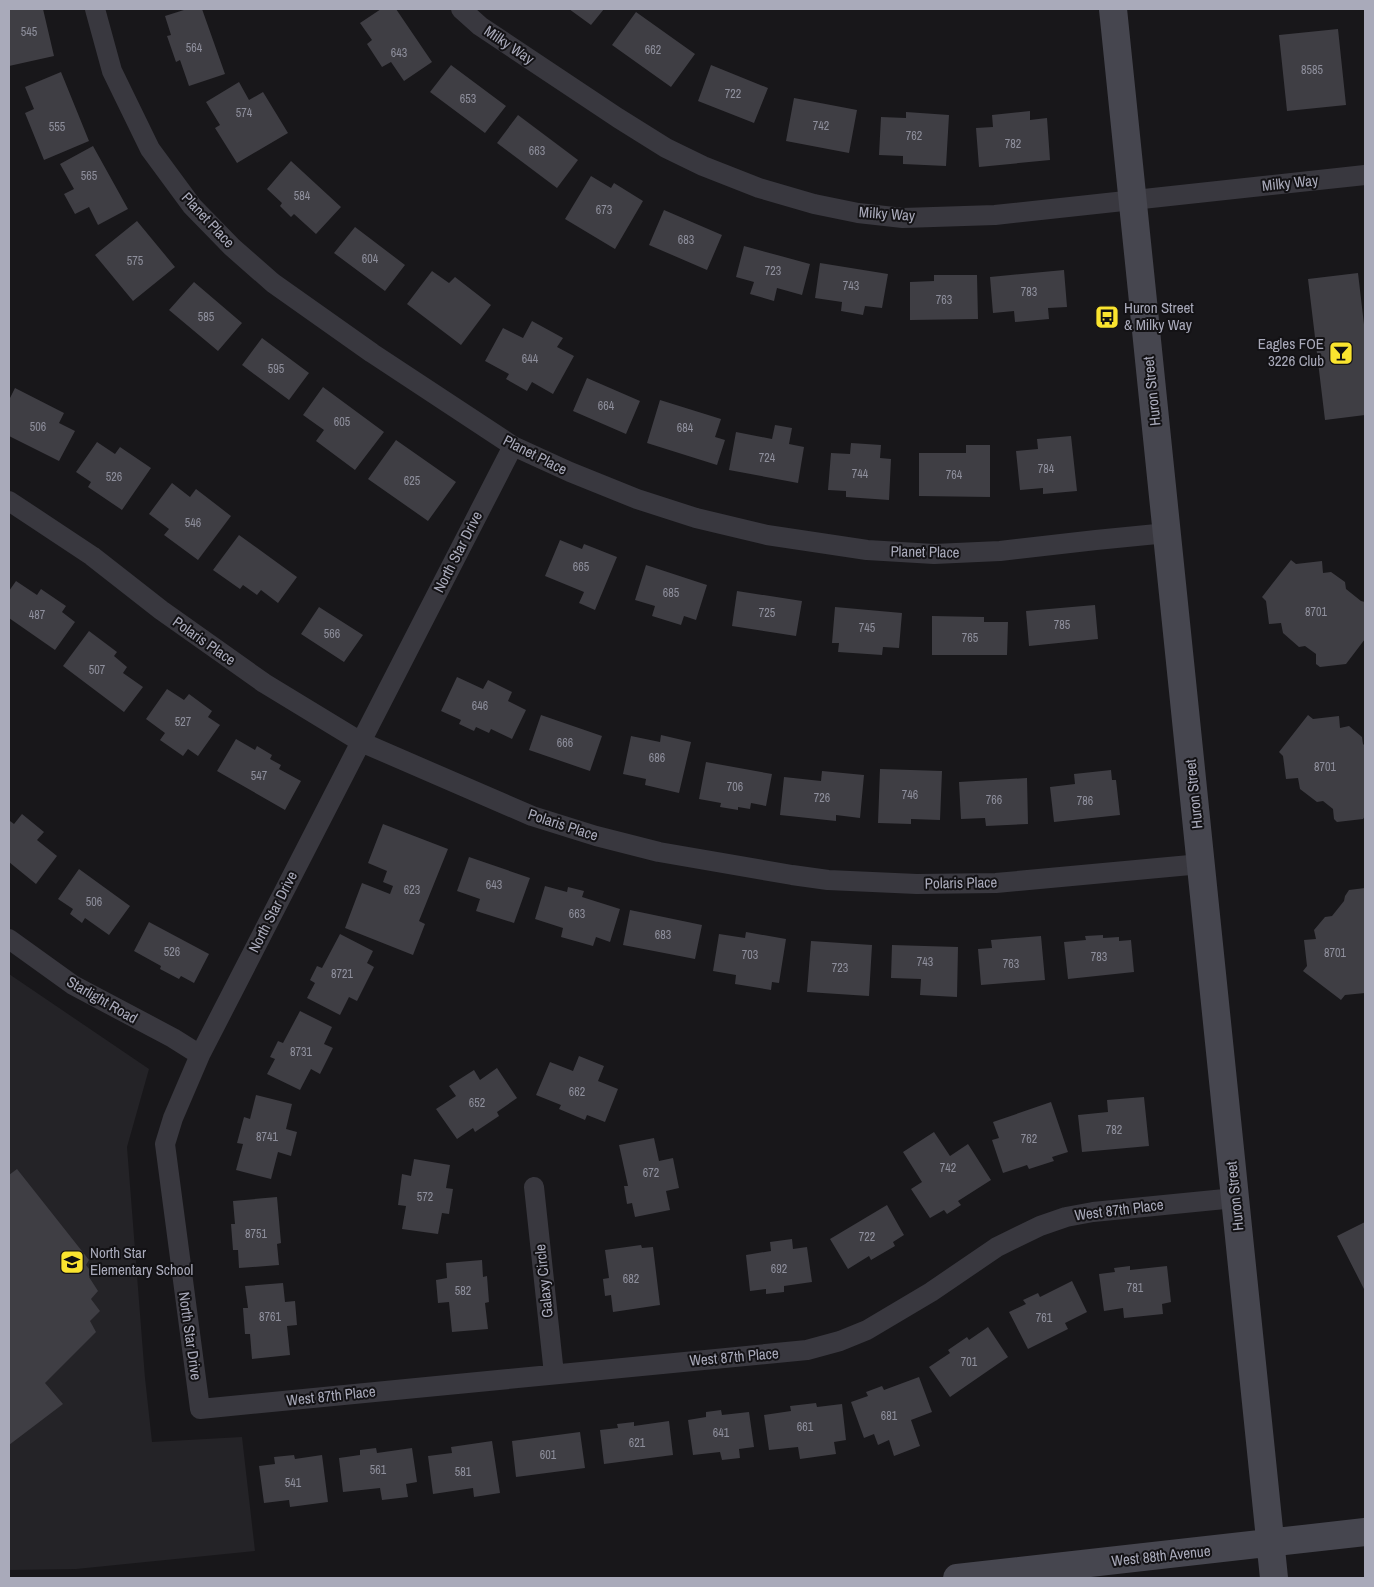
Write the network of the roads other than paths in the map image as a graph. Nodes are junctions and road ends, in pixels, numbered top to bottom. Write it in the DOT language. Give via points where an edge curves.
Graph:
graph roads {
  1 [pos="95,9"];
  2 [pos="461,9"];
  3 [pos="1113,9"];
  4 [pos="1365,175"];
  5 [pos="1133,201"];
  6 [pos="513,446"];
  7 [pos="9,501"];
  8 [pos="1167,533"];
  9 [pos="361,742"];
  10 [pos="1201,864"];
  11 [pos="9,939"];
  12 [pos="200,1055"];
  13 [pos="534,1187"];
  14 [pos="1235,1198"];
  15 [pos="554,1374"];
  16 [pos="200,1409"];
  17 [pos="1365,1532"];
  18 [pos="1270,1543"];
  19 [pos="957,1578"];
  20 [pos="1274,1578"];
  1 -- 6 [label="street, Planet Place" via="112,71 150,149 192,206 273,283"];
  2 -- 5 [label="street, Milky Way" via="480,26 666,148 751,185 814,204 903,218 996,215"];
  3 -- 5 [label="main road, Huron Street"];
  4 -- 5 [label="street, Milky Way"];
  5 -- 8 [label="main road, Huron Street"];
  6 -- 8 [label="street, Planet Place" via="637,500 696,518 767,534 867,550 934,554 1000,552"];
  6 -- 9 [label="street, North Star Drive"];
  7 -- 9 [label="street, Polaris Place" via="92,556 264,683"];
  8 -- 10 [label="main road, Huron Street"];
  9 -- 10 [label="street, Polaris Place" via="532,816 596,836 659,852 792,875 917,884 996,883"];
  9 -- 12 [label="street, North Star Drive"];
  10 -- 14 [label="main road, Huron Street"];
  11 -- 12 [label="street, Starlight Road" via="74,985"];
  12 -- 16 [label="street, North Star Drive" via="164,1144"];
  13 -- 15 [label="street, Galaxy Circle"];
  14 -- 15 [label="street, West 87th Place" via="1093,1212 1040,1226 998,1246 931,1292 867,1330 807,1350"];
  14 -- 18 [label="main road, Huron Street"];
  15 -- 16 [label="street, West 87th Place"];
  17 -- 18 [label="main road, West 88th Avenue"];
  18 -- 19 [label="main road, West 88th Avenue"];
  18 -- 20 [label="main road, Huron Street"];
}
